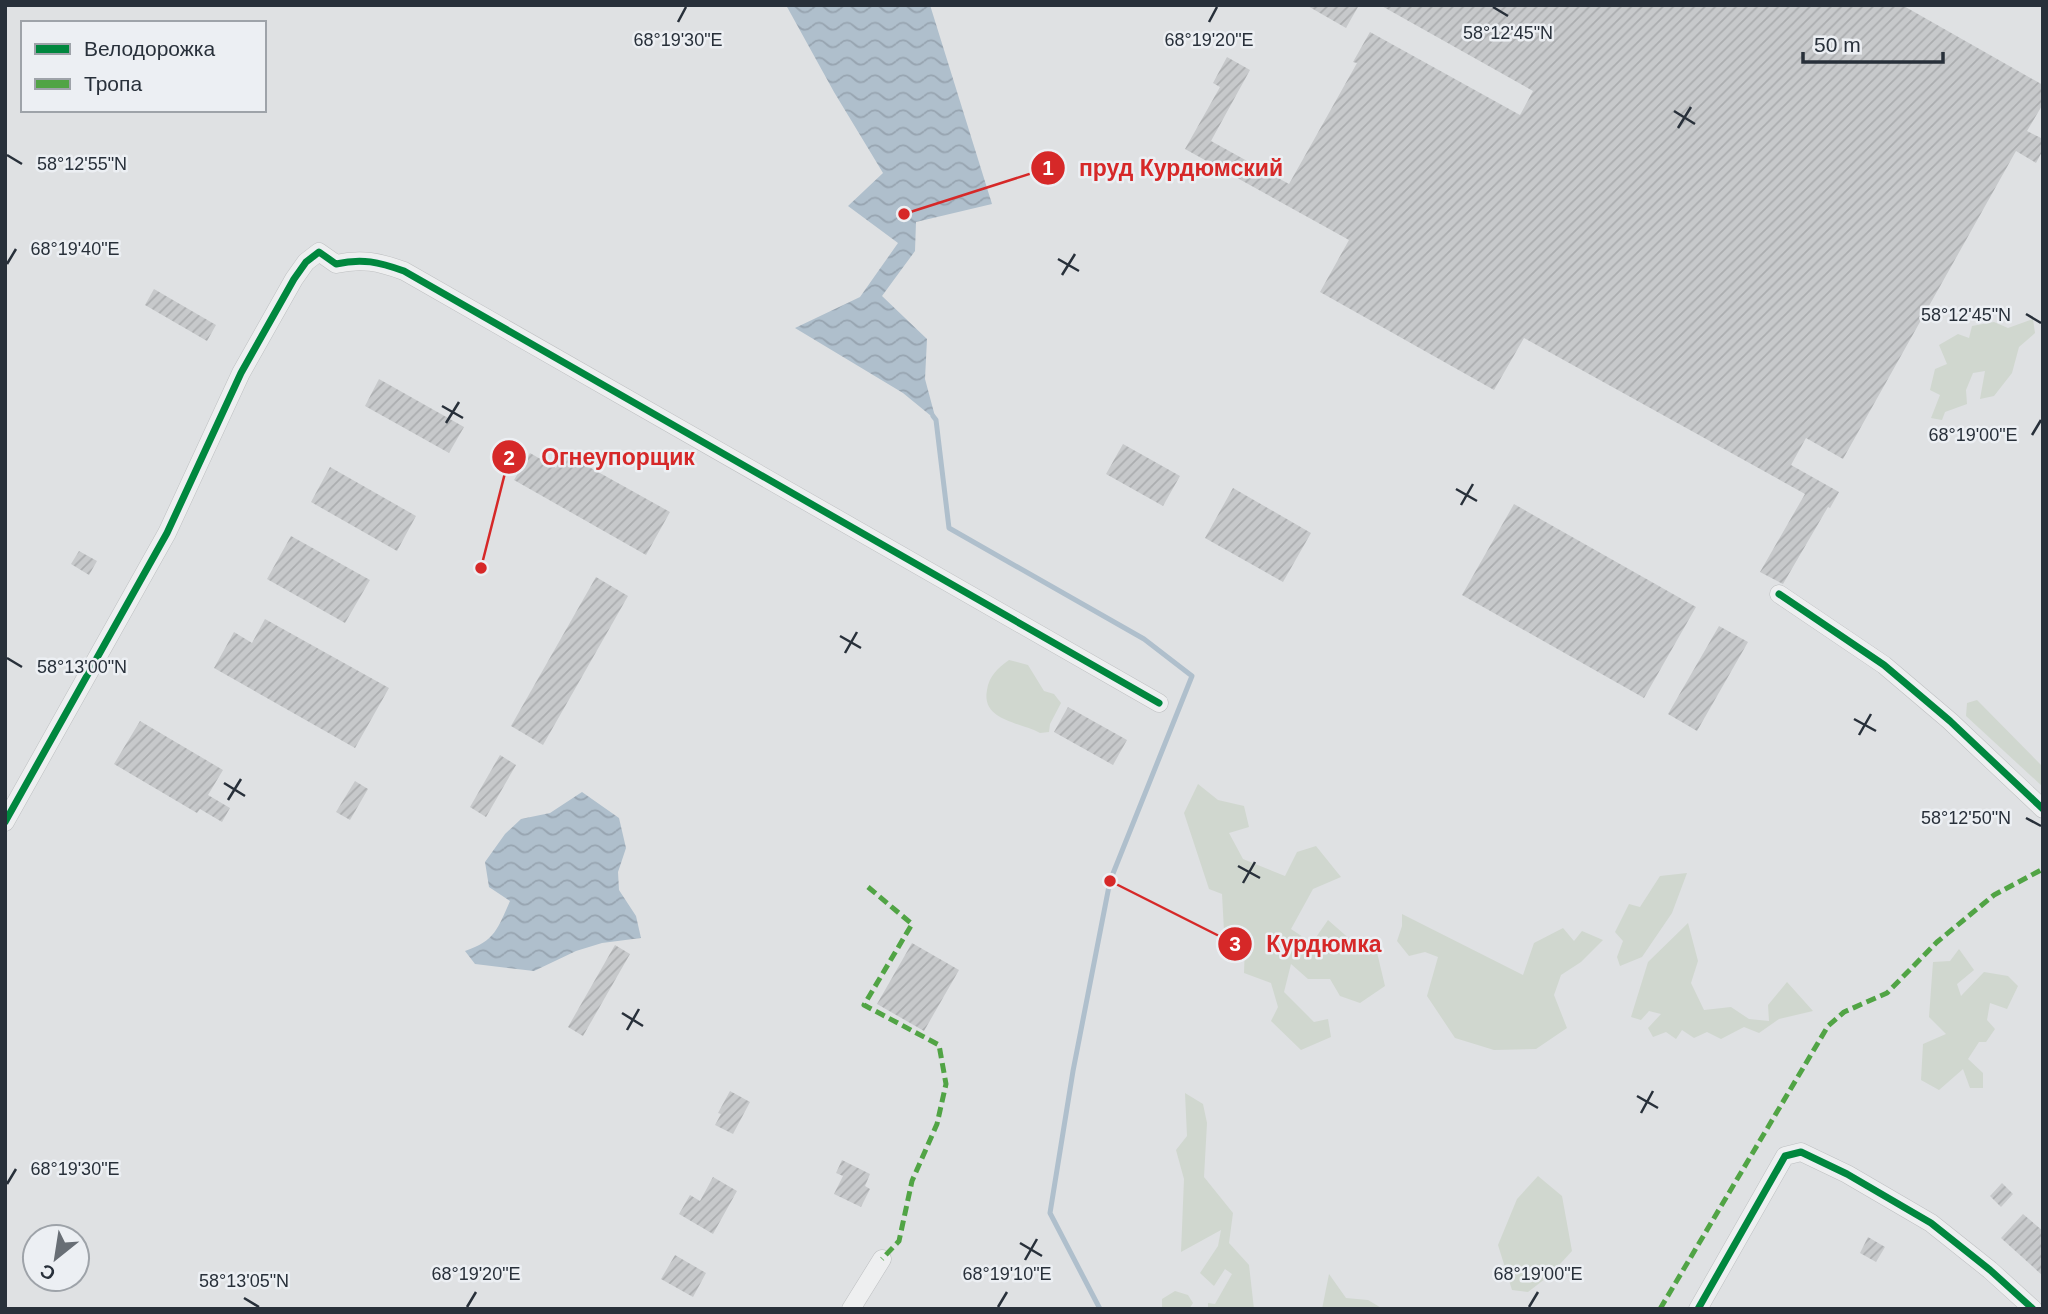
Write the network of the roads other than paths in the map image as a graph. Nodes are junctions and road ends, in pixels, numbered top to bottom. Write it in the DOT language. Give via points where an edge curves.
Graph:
graph roads {
  1 [pos="1779,594"];
  2 [pos="1159,703"];
  3 [pos="2043,809"];
  4 [pos="5,822"];
  5 [pos="882,1259"];
  6 [pos="851,1309"];
  7 [pos="1699,1309"];
  8 [pos="2033,1309"];
  1 -- 3 [label="street" via="1884,665"];
  2 -- 4 [label="street" via="404,271 377,261 355,259 336,264 319,252 294,279 241,373 167,533"];
  5 -- 6 [label="street"];
  7 -- 8 [label="street" via="1785,1156 1801,1152 1931,1223"];
}
